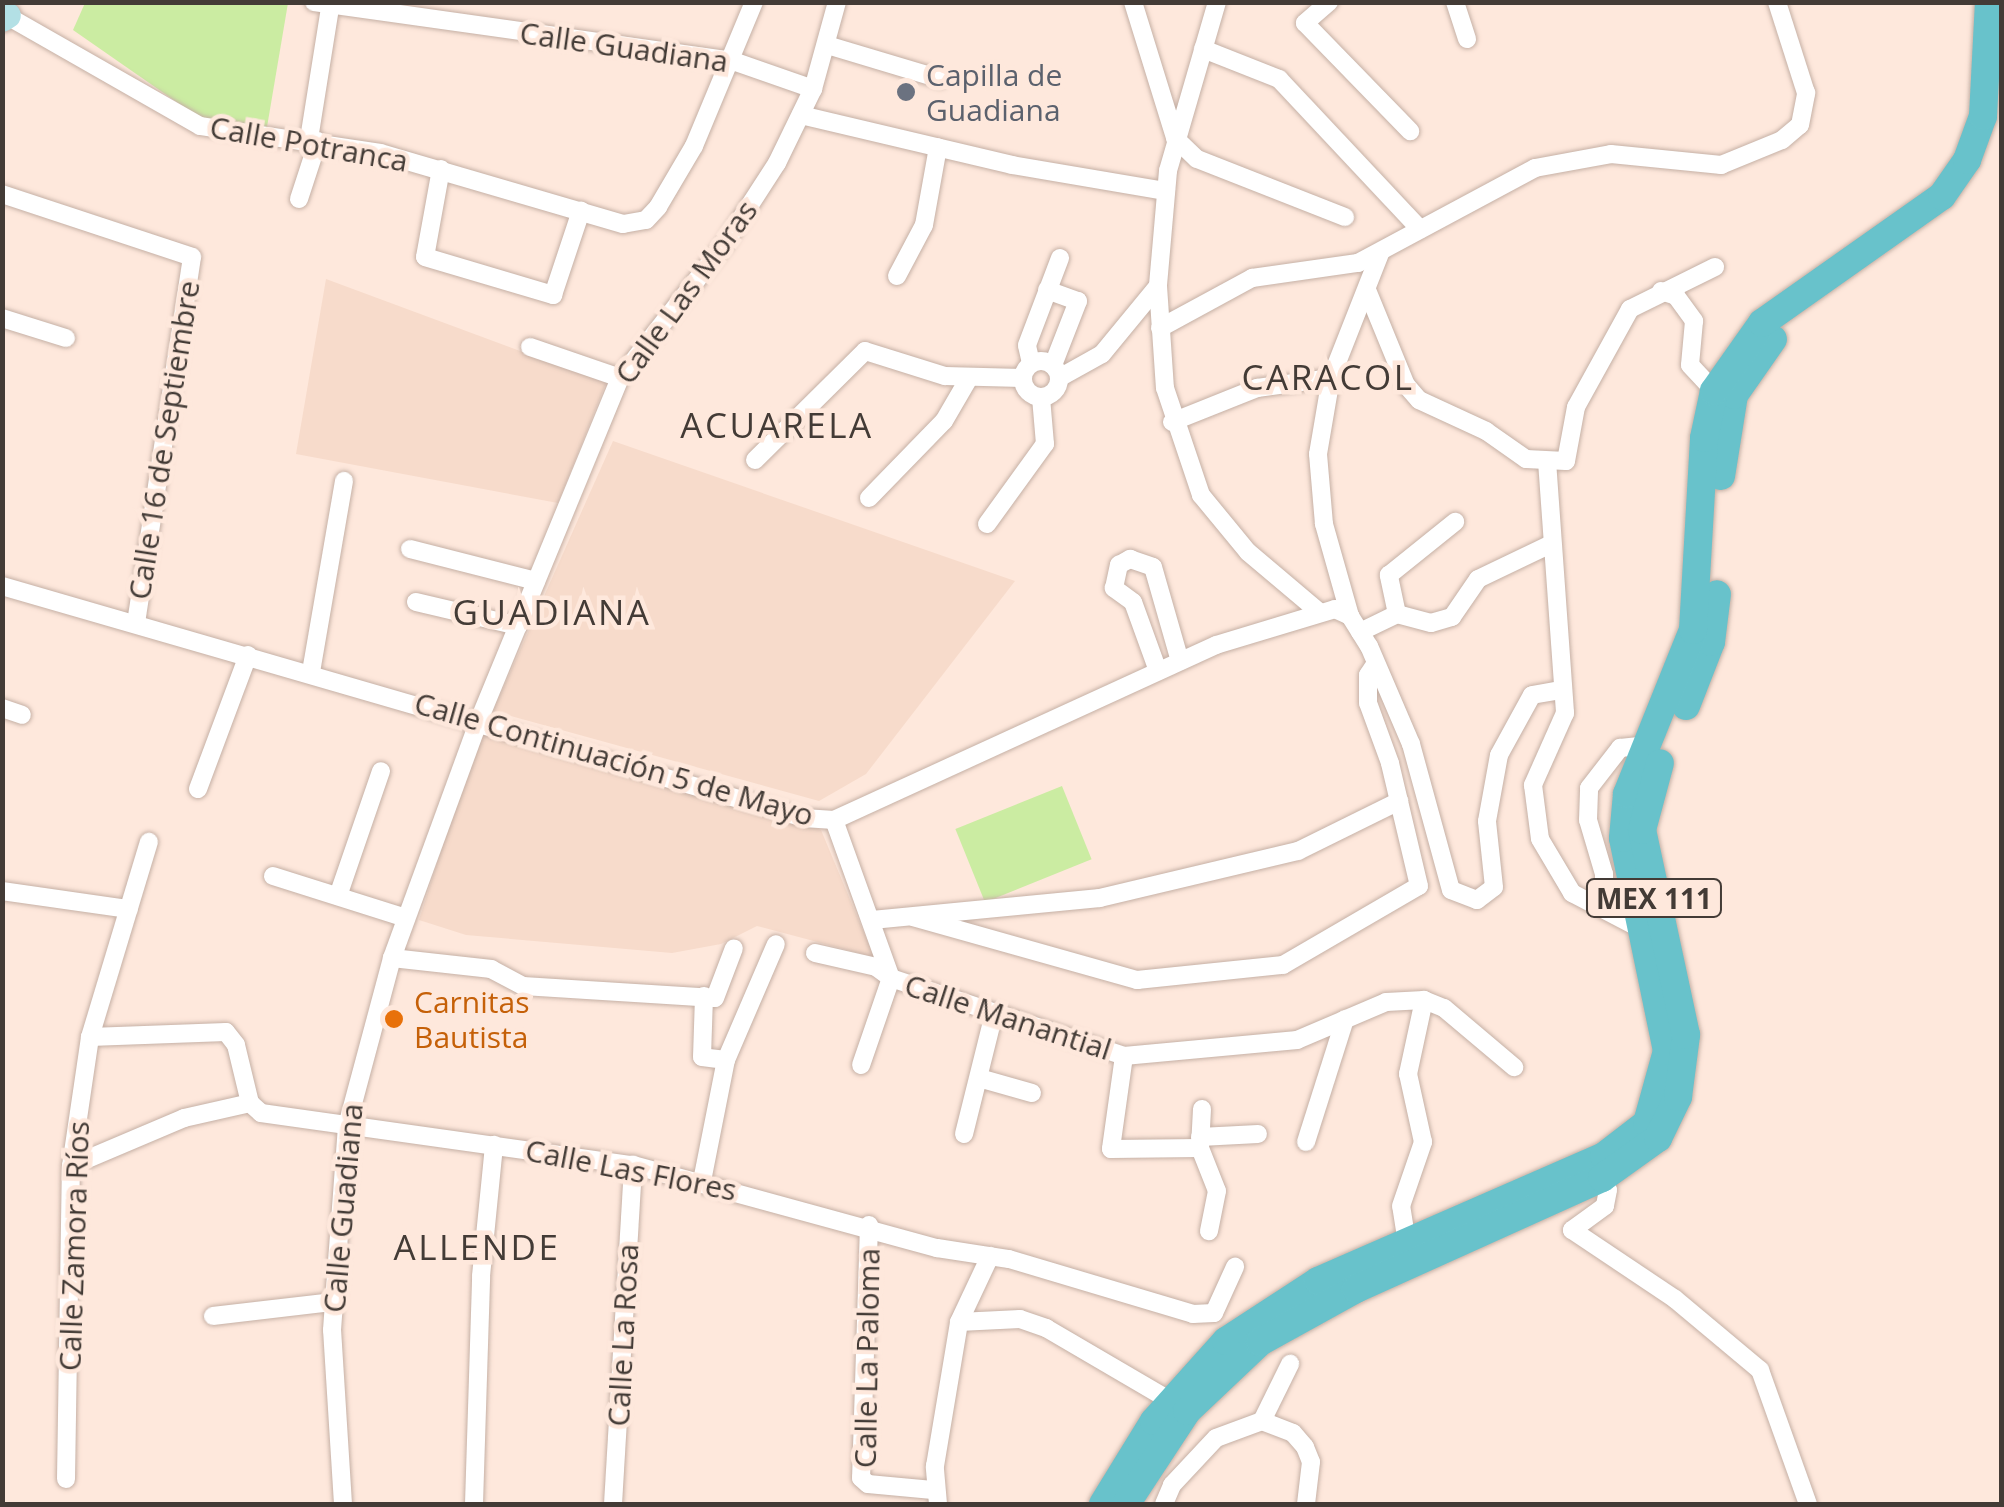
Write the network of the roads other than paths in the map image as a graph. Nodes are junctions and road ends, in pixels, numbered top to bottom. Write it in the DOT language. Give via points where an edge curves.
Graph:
graph roads {
  1 [pos="754,2"];
  2 [pos="837,2"];
  3 [pos="1133,2"];
  4 [pos="1217,2"];
  5 [pos="1330,2"];
  6 [pos="1455,2"];
  7 [pos="1778,2"];
  8 [pos="1989,2"];
  9 [pos="2000,2"];
  10 [pos="325,4"];
  11 [pos="4,16"];
  12 [pos="1466,40"];
  13 [pos="826,45"];
  14 [pos="1203,49"];
  15 [pos="733,61"];
  16 [pos="940,78"];
  17 [pos="813,89"];
  18 [pos="800,115"];
  19 [pos="1410,131"];
  20 [pos="1175,138"];
  21 [pos="314,140"];
  22 [pos="938,147"];
  23 [pos="441,168"];
  24 [pos="1166,191"];
  25 [pos="2,194"];
  26 [pos="300,199"];
  27 [pos="581,211"];
  28 [pos="1345,217"];
  29 [pos="1420,229"];
  30 [pos="1381,251"];
  31 [pos="1060,258"];
  32 [pos="1715,267"];
  33 [pos="897,276"];
  34 [pos="1158,286"];
  35 [pos="1047,290"];
  36 [pos="1367,290"];
  37 [pos="1661,291"];
  38 [pos="2,318"];
  39 [pos="1160,328"];
  40 [pos="66,338"];
  41 [pos="530,347"];
  42 [pos="1027,371"];
  43 [pos="1056,372"];
  44 [pos="620,378"];
  45 [pos="970,378"];
  46 [pos="1331,378"];
  47 [pos="1714,391"];
  48 [pos="1041,397"];
  49 [pos="1172,422"];
  50 [pos="754,460"];
  51 [pos="1557,461"];
  52 [pos="344,481"];
  53 [pos="869,498"];
  54 [pos="1455,522"];
  55 [pos="988,524"];
  56 [pos="1551,544"];
  57 [pos="410,548"];
  58 [pos="536,581"];
  59 [pos="2,586"];
  60 [pos="416,602"];
  61 [pos="1318,610"];
  62 [pos="1397,614"];
  63 [pos="136,623"];
  64 [pos="1355,624"];
  65 [pos="518,626"];
  66 [pos="248,655"];
  67 [pos="1180,661"];
  68 [pos="1376,663"];
  69 [pos="1158,671"];
  70 [pos="311,672"];
  71 [pos="1559,690"];
  72 [pos="2,708"];
  73 [pos="22,715"];
  74 [pos="479,720"];
  75 [pos="1649,745"];
  76 [pos="381,771"];
  77 [pos="198,789"];
  78 [pos="1399,802"];
  79 [pos="834,820"];
  80 [pos="150,842"];
  81 [pos="273,876"];
  82 [pos="2,891"];
  83 [pos="338,896"];
  84 [pos="1590,899"];
  85 [pos="129,909"];
  86 [pos="912,917"];
  87 [pos="406,918"];
  88 [pos="872,920"];
  89 [pos="1641,929"];
  90 [pos="776,944"];
  91 [pos="734,948"];
  92 [pos="815,953"];
  93 [pos="392,958"];
  94 [pos="890,978"];
  95 [pos="710,997"];
  96 [pos="1424,1000"];
  97 [pos="994,1014"];
  98 [pos="1345,1019"];
  99 [pos="90,1037"];
  100 [pos="1124,1056"];
  101 [pos="726,1060"];
  102 [pos="861,1065"];
  103 [pos="1514,1068"];
  104 [pos="979,1078"];
  105 [pos="1032,1093"];
  106 [pos="250,1103"];
  107 [pos="1202,1109"];
  108 [pos="347,1126"];
  109 [pos="964,1134"];
  110 [pos="1258,1134"];
  111 [pos="1200,1142"];
  112 [pos="1306,1142"];
  113 [pos="494,1145"];
  114 [pos="633,1165"];
  115 [pos="72,1166"];
  116 [pos="1602,1178"];
  117 [pos="702,1181"];
  118 [pos="869,1225"];
  119 [pos="1209,1231"];
  120 [pos="1407,1244"];
  121 [pos="990,1256"];
  122 [pos="1236,1267"];
  123 [pos="334,1302"];
  124 [pos="212,1316"];
  125 [pos="958,1322"];
  126 [pos="1290,1364"];
  127 [pos="1171,1401"];
  128 [pos="1262,1421"];
  129 [pos="66,1479"];
  130 [pos="936,1497"];
  131 [pos="343,1504"];
  132 [pos="474,1504"];
  133 [pos="613,1504"];
  134 [pos="1103,1504"];
  135 [pos="1126,1504"];
  136 [pos="1164,1504"];
  137 [pos="1306,1504"];
  138 [pos="1808,1504"];
  1 -- 15 [label="street"];
  2 -- 13 [label="street, Calle Las Moras"];
  3 -- 20 [label="street"];
  4 -- 14 [label="street"];
  5 -- 19 [label="street" via="1305,23"];
  6 -- 12 [label="street"];
  7 -- 29 [label="street" via="1806,93 1800,125 1782,140 1721,164 1576,157 1495,185"];
  8 -- 47 [label="main road, MEX 111" via="1982,116 1967,160 1942,196 1762,324"];
  9 -- 116 [label="main road, MEX 111" via="1994,116 1962,186 1910,243 1778,334 1734,395 1722,442 1711,642 1648,796 1642,830 1686,1035 1685,1070 1658,1138"];
  10 -- 15 [label="street, Calle Guadiana"];
  10 -- 21 [label="street"];
  11 -- 21 [label="street, Calle Potranca" via="200,126"];
  13 -- 16 [label="street"];
  13 -- 17 [label="street, Calle Las Moras"];
  14 -- 20 [label="street"];
  14 -- 29 [label="street" via="1280,79"];
  15 -- 17 [label="street, Calle Guadiana"];
  15 -- 27 [label="street, Calle Potranca" via="658,207 636,223"];
  17 -- 18 [label="street, Calle Las Moras"];
  18 -- 22 [label="street"];
  18 -- 44 [label="street, Calle Las Moras" via="724,245"];
  20 -- 24 [label="street"];
  20 -- 28 [label="street" via="1197,159"];
  21 -- 23 [label="street, Calle Potranca"];
  21 -- 26 [label="street"];
  22 -- 24 [label="street"];
  22 -- 33 [label="street" via="924,225"];
  23 -- 27 [label="street, Calle Potranca"];
  23 -- 27 [label="street" via="425,257 553,294"];
  24 -- 34 [label="street"];
  25 -- 63 [label="street, Calle 16 de Septiembre" via="192,257"];
  29 -- 30 [label="street"];
  30 -- 36 [label="street"];
  30 -- 39 [label="street" via="1339,267 1252,278"];
  31 -- 35 [label="street"];
  32 -- 37 [label="street"];
  34 -- 39 [label="street"];
  34 -- 43 [label="street" via="1102,354"];
  35 -- 42 [label="street" via="1027,345"];
  35 -- 43 [label="street" via="1078,301"];
  36 -- 46 [label="street"];
  36 -- 51 [label="street" via="1406,385 1419,400 1486,430 1526,459"];
  37 -- 47 [label="street" via="1676,296 1694,320 1690,365"];
  37 -- 51 [label="street" via="1630,309 1576,406"];
  38 -- 40 [label="street"];
  39 -- 49 [label="street"];
  41 -- 44 [label="street"];
  42 -- 43 [label="street"];
  42 -- 45 [label="street"];
  42 -- 48 [label="street" via="1028,392"];
  43 -- 48 [label="street" via="1054,392"];
  44 -- 58 [label="street, Calle Las Moras"];
  45 -- 50 [label="street" via="918,371 865,351"];
  45 -- 53 [label="street" via="944,421"];
  46 -- 49 [label="street" via="1257,388"];
  46 -- 64 [label="street" via="1318,487"];
  47 -- 75 [label="main road, MEX 111" via="1704,438 1694,630"];
  48 -- 55 [label="street" via="1045,444"];
  49 -- 61 [label="street" via="1186,465 1212,509 1248,552"];
  51 -- 56 [label="street"];
  52 -- 70 [label="street"];
  54 -- 62 [label="street" via="1389,575"];
  56 -- 62 [label="street" via="1478,579 1452,617 1414,622"];
  56 -- 71 [label="street"];
  57 -- 58 [label="street"];
  58 -- 65 [label="street, Calle Las Moras"];
  59 -- 63 [label="street, Calle Continuación 5 de Mayo"];
  60 -- 65 [label="street"];
  61 -- 64 [label="street"];
  61 -- 67 [label="street, Calle Continuación 5 de Mayo"];
  62 -- 64 [label="street"];
  63 -- 66 [label="street, Calle Continuación 5 de Mayo"];
  64 -- 68 [label="street"];
  65 -- 74 [label="street, Calle Las Moras"];
  66 -- 70 [label="street, Calle Continuación 5 de Mayo"];
  66 -- 77 [label="street"];
  67 -- 69 [label="street, Calle Continuación 5 de Mayo"];
  67 -- 69 [label="street" via="1153,567 1130,559 1119,565 1114,588 1133,602"];
  68 -- 71 [label="street" via="1411,744 1451,890 1477,900 1494,888 1487,821 1499,754 1532,695"];
  68 -- 78 [label="street" via="1368,675 1368,703"];
  69 -- 79 [label="street, Calle Continuación 5 de Mayo"];
  70 -- 74 [label="street, Calle Continuación 5 de Mayo"];
  71 -- 84 [label="street" via="1565,713 1538,765 1534,806 1548,860 1572,893"];
  72 -- 73 [label="street"];
  74 -- 79 [label="street, Calle Continuación 5 de Mayo" via="804,818"];
  74 -- 87 [label="street, Calle Las Moras"];
  75 -- 84 [label="street" via="1620,748 1589,788 1588,820 1604,874 1604,887"];
  75 -- 89 [label="main road, MEX 111" via="1627,794 1623,838"];
  76 -- 83 [label="street"];
  78 -- 86 [label="street" via="1298,850 1136,890"];
  78 -- 86 [label="street" via="1416,891 1283,964 1137,980"];
  79 -- 88 [label="street, Calle Manantial"];
  80 -- 85 [label="street, Calle Zamora Ríos"];
  81 -- 83 [label="street"];
  82 -- 85 [label="street"];
  83 -- 87 [label="street"];
  84 -- 89 [label="street"];
  85 -- 99 [label="street, Calle Zamora Ríos"];
  86 -- 88 [label="street"];
  87 -- 93 [label="street, Calle Guadiana"];
  88 -- 94 [label="street, Calle Manantial"];
  89 -- 120 [label="main road, MEX 111" via="1667,1051 1646,1123 1604,1156"];
  90 -- 101 [label="street"];
  91 -- 95 [label="street"];
  92 -- 94 [label="street, Calle Manantial" via="876,967"];
  93 -- 95 [label="street" via="491,969 522,986"];
  93 -- 108 [label="street, Calle Guadiana"];
  94 -- 97 [label="street, Calle Manantial"];
  94 -- 102 [label="street"];
  95 -- 101 [label="street" via="702,1058"];
  96 -- 98 [label="street, Calle Manantial" via="1386,1002"];
  96 -- 103 [label="street" via="1444,1008"];
  96 -- 120 [label="street" via="1408,1074 1423,1142 1401,1206"];
  97 -- 100 [label="street, Calle Manantial"];
  97 -- 104 [label="street"];
  98 -- 100 [label="street, Calle Manantial" via="1297,1040"];
  98 -- 112 [label="street"];
  99 -- 106 [label="street" via="226,1032 236,1045"];
  99 -- 115 [label="street, Calle Zamora Ríos"];
  100 -- 111 [label="street" via="1111,1150"];
  101 -- 117 [label="street"];
  104 -- 105 [label="street"];
  104 -- 109 [label="street"];
  106 -- 108 [label="street, Calle Las Flores" via="261,1113"];
  106 -- 115 [label="street" via="184,1118"];
  107 -- 111 [label="street"];
  108 -- 113 [label="street, Calle Las Flores"];
  108 -- 123 [label="street, Calle Guadiana"];
  110 -- 111 [label="street"];
  111 -- 119 [label="street" via="1216,1190"];
  113 -- 114 [label="street, Calle Las Flores"];
  113 -- 132 [label="street" via="481,1276"];
  114 -- 117 [label="street, Calle Las Flores"];
  114 -- 133 [label="street, Calle La Rosa"];
  115 -- 129 [label="street, Calle Zamora Ríos"];
  116 -- 135 [label="main road, MEX 111" via="1356,1288 1260,1342 1186,1411"];
  116 -- 138 [label="street" via="1608,1190 1604,1206 1572,1230 1675,1299 1760,1370"];
  117 -- 118 [label="street, Calle Las Flores"];
  118 -- 121 [label="street, Calle Las Flores"];
  118 -- 130 [label="street, Calle La Paloma" via="861,1478"];
  120 -- 127 [label="main road, MEX 111" via="1318,1281 1226,1341"];
  121 -- 122 [label="street, Calle Las Flores" via="1194,1314 1214,1312"];
  121 -- 125 [label="street"];
  123 -- 124 [label="street"];
  123 -- 131 [label="street, Calle Guadiana"];
  125 -- 127 [label="street" via="1020,1319 1046,1328"];
  125 -- 130 [label="street"];
  126 -- 128 [label="street"];
  127 -- 134 [label="main road, MEX 111"];
  128 -- 136 [label="street" via="1227,1430 1192,1459"];
  128 -- 137 [label="street" via="1293,1433 1305,1447"];
}
